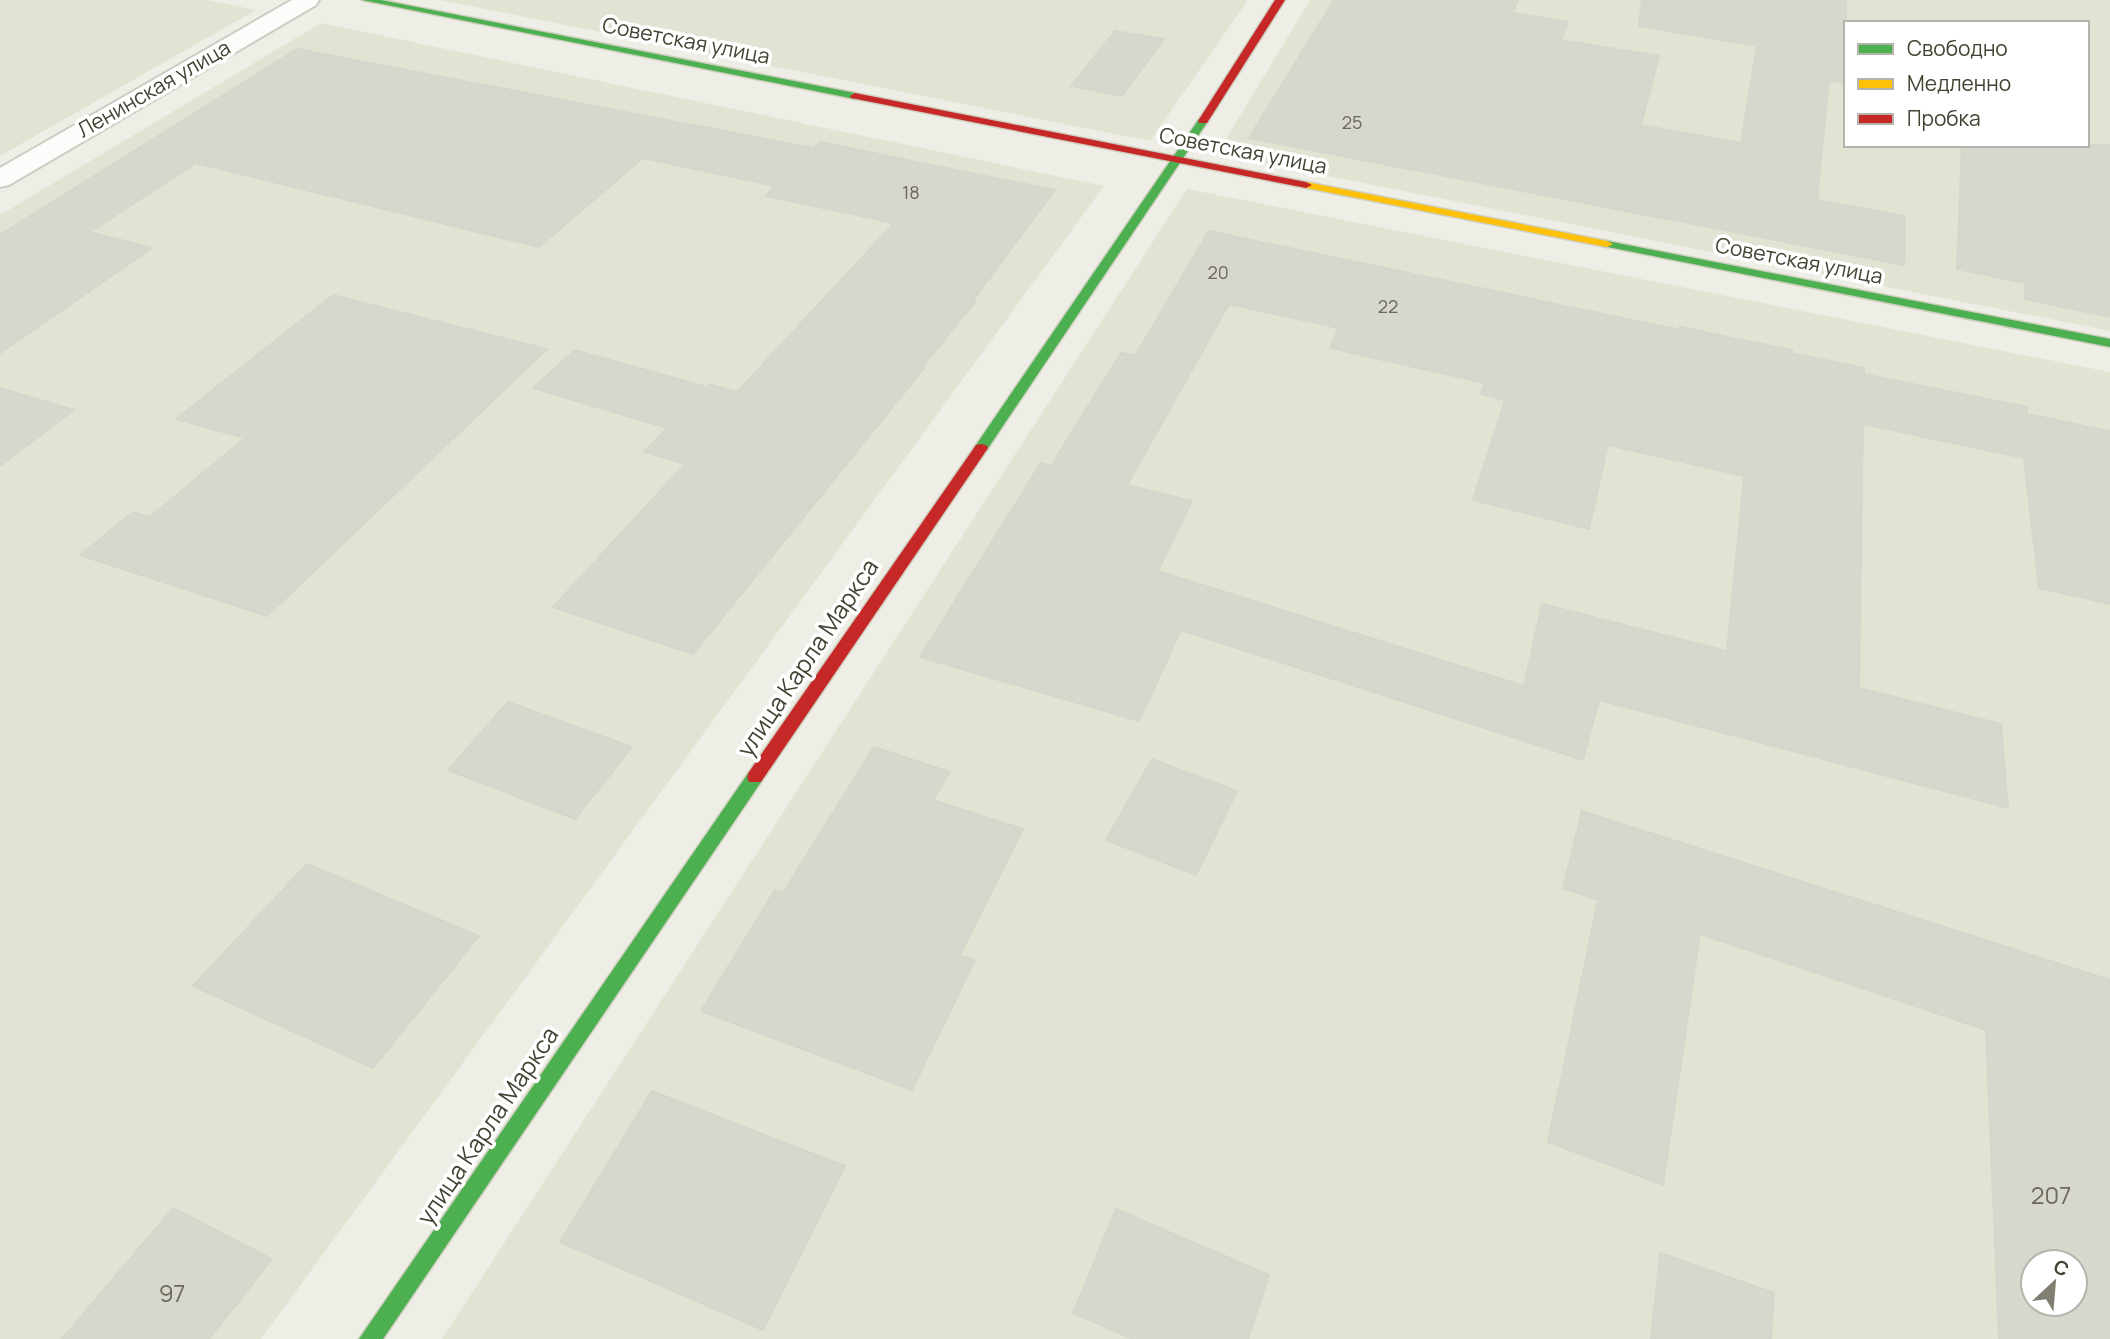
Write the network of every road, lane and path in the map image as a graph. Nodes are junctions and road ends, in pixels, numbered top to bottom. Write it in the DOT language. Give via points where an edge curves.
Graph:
graph roads {
  1 [pos="308,0"];
  2 [pos="368,0"];
  3 [pos="1280,0"];
  4 [pos="1178,160"];
  5 [pos="0,179"];
  6 [pos="2110,343"];
  7 [pos="369,1339"];
  1 -- 5 [label="street, Ленинская улица"];
  2 -- 4 [label="street, Советская улица"];
  3 -- 4 [label="street, улица Карла Маркса"];
  4 -- 6 [label="street, Советская улица"];
  4 -- 7 [label="street, улица Карла Маркса"];
}
